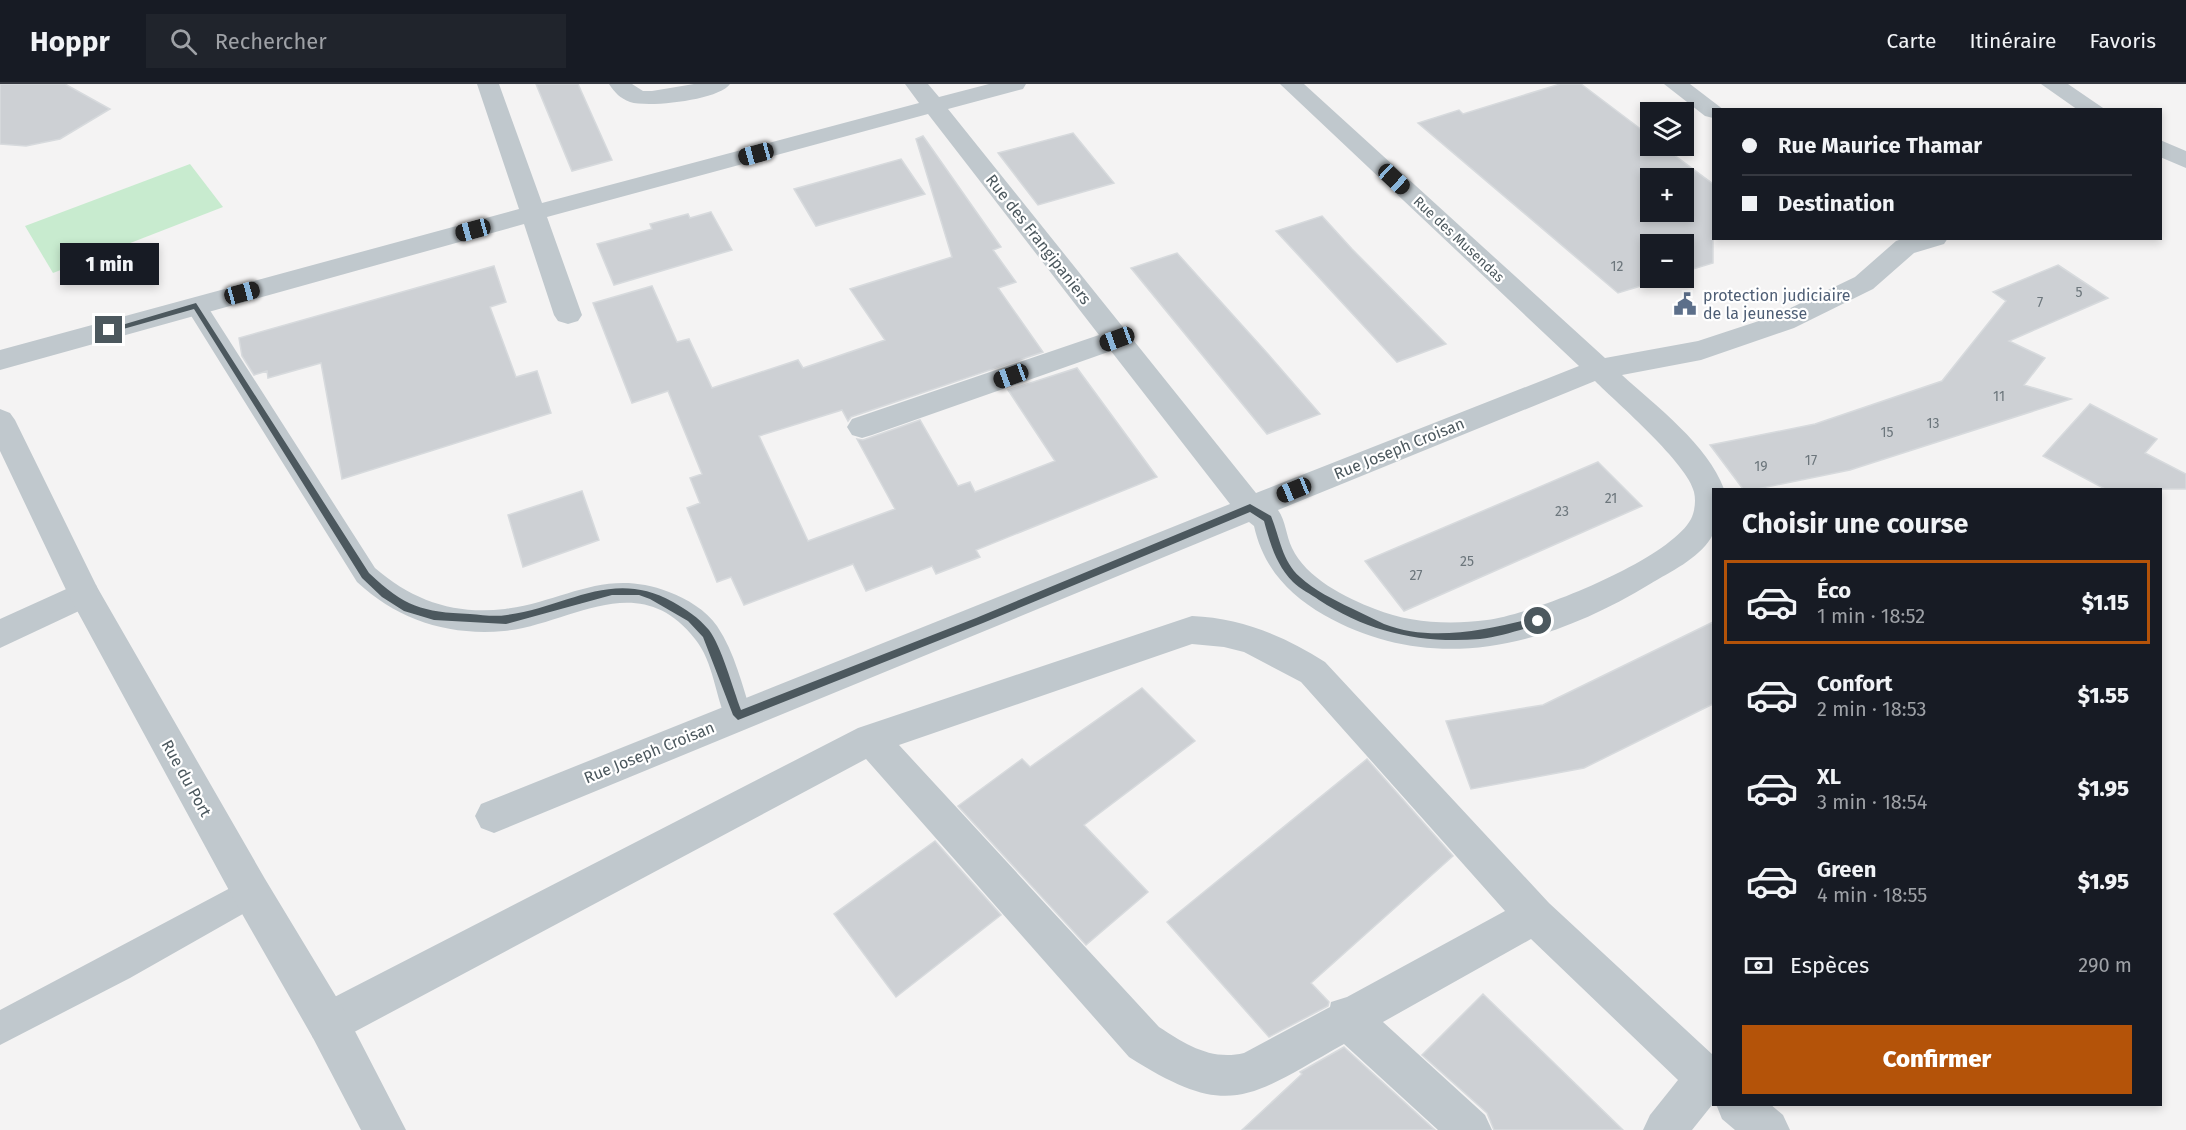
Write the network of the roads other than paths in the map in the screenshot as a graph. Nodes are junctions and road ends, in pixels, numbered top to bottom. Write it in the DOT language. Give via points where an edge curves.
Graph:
graph roads {
  1 [pos="488,84"];
  2 [pos="620,84"];
  3 [pos="719,84"];
  4 [pos="916,84"];
  5 [pos="1015,84"];
  6 [pos="1291,84"];
  7 [pos="1675,84"];
  8 [pos="2052,84"];
  9 [pos="934,106"];
  10 [pos="2092,108"];
  11 [pos="1712,110"];
  12 [pos="2162,148"];
  13 [pos="2186,161"];
  14 [pos="534,213"];
  15 [pos="1921,240"];
  16 [pos="1899,243"];
  17 [pos="196,306"];
  18 [pos="568,315"];
  19 [pos="1117,339"];
  20 [pos="0,360"];
  21 [pos="1600,369"];
  22 [pos="0,420"];
  23 [pos="862,428"];
  24 [pos="1250,508"];
  25 [pos="84,594"];
  26 [pos="0,634"];
  27 [pos="738,715"];
  28 [pos="871,739"];
  29 [pos="494,816"];
  30 [pos="251,892"];
  31 [pos="1535,916"];
  32 [pos="1346,1017"];
  33 [pos="328,1023"];
  34 [pos="0,1028"];
  35 [pos="1712,1083"];
  36 [pos="1712,1094"];
  37 [pos="1739,1106"];
  38 [pos="384,1130"];
  39 [pos="1470,1130"];
  40 [pos="1665,1130"];
  41 [pos="1768,1130"];
  1 -- 14 [label="street"];
  2 -- 3 [label="street" via="633,94 661,99"];
  4 -- 9 [label="street, Rue des Frangipaniers"];
  5 -- 9 [label="street"];
  6 -- 21 [label="street, Rue des Musendas"];
  7 -- 11 [label="street"];
  8 -- 10 [label="street"];
  9 -- 14 [label="street"];
  9 -- 19 [label="street, Rue des Frangipaniers"];
  12 -- 13 [label="street"];
  14 -- 17 [label="street"];
  14 -- 18 [label="street"];
  15 -- 16 [label="street, Rue Joseph Croisan"];
  16 -- 21 [label="street, Rue Joseph Croisan" via="1864,283 1784,322 1701,350"];
  17 -- 20 [label="street"];
  17 -- 27 [label="lane" via="366,575 385,594 407,608 470,620 506,620 612,591 639,591 654,596 692,618 707,634"];
  19 -- 23 [label="street"];
  19 -- 24 [label="street, Rue des Frangipaniers"];
  21 -- 24 [label="street, Rue Joseph Croisan"];
  21 -- 24 [label="street, Rue des Musendas" via="1690,458 1708,488 1710,507 1692,539 1631,580 1553,617 1483,634 1419,635 1384,628 1296,580 1276,551 1268,519"];
  22 -- 25 [label="street, Rue du Port"];
  24 -- 27 [label="street, Rue Joseph Croisan" via="980,621"];
  25 -- 26 [label="street"];
  25 -- 30 [label="street, Rue du Port"];
  27 -- 29 [label="street, Rue Joseph Croisan"];
  28 -- 31 [label="street" via="1192,630 1240,636 1294,659 1312,672"];
  28 -- 32 [label="street" via="1144,1042 1167,1057 1197,1071 1236,1077"];
  28 -- 33 [label="street"];
  30 -- 33 [label="street, Rue du Port"];
  30 -- 34 [label="lane"];
  31 -- 32 [label="street"];
  31 -- 35 [label="street"];
  32 -- 39 [label="street"];
  33 -- 38 [label="street, Rue du Port"];
  36 -- 40 [label="street"];
  37 -- 41 [label="street"];
}
